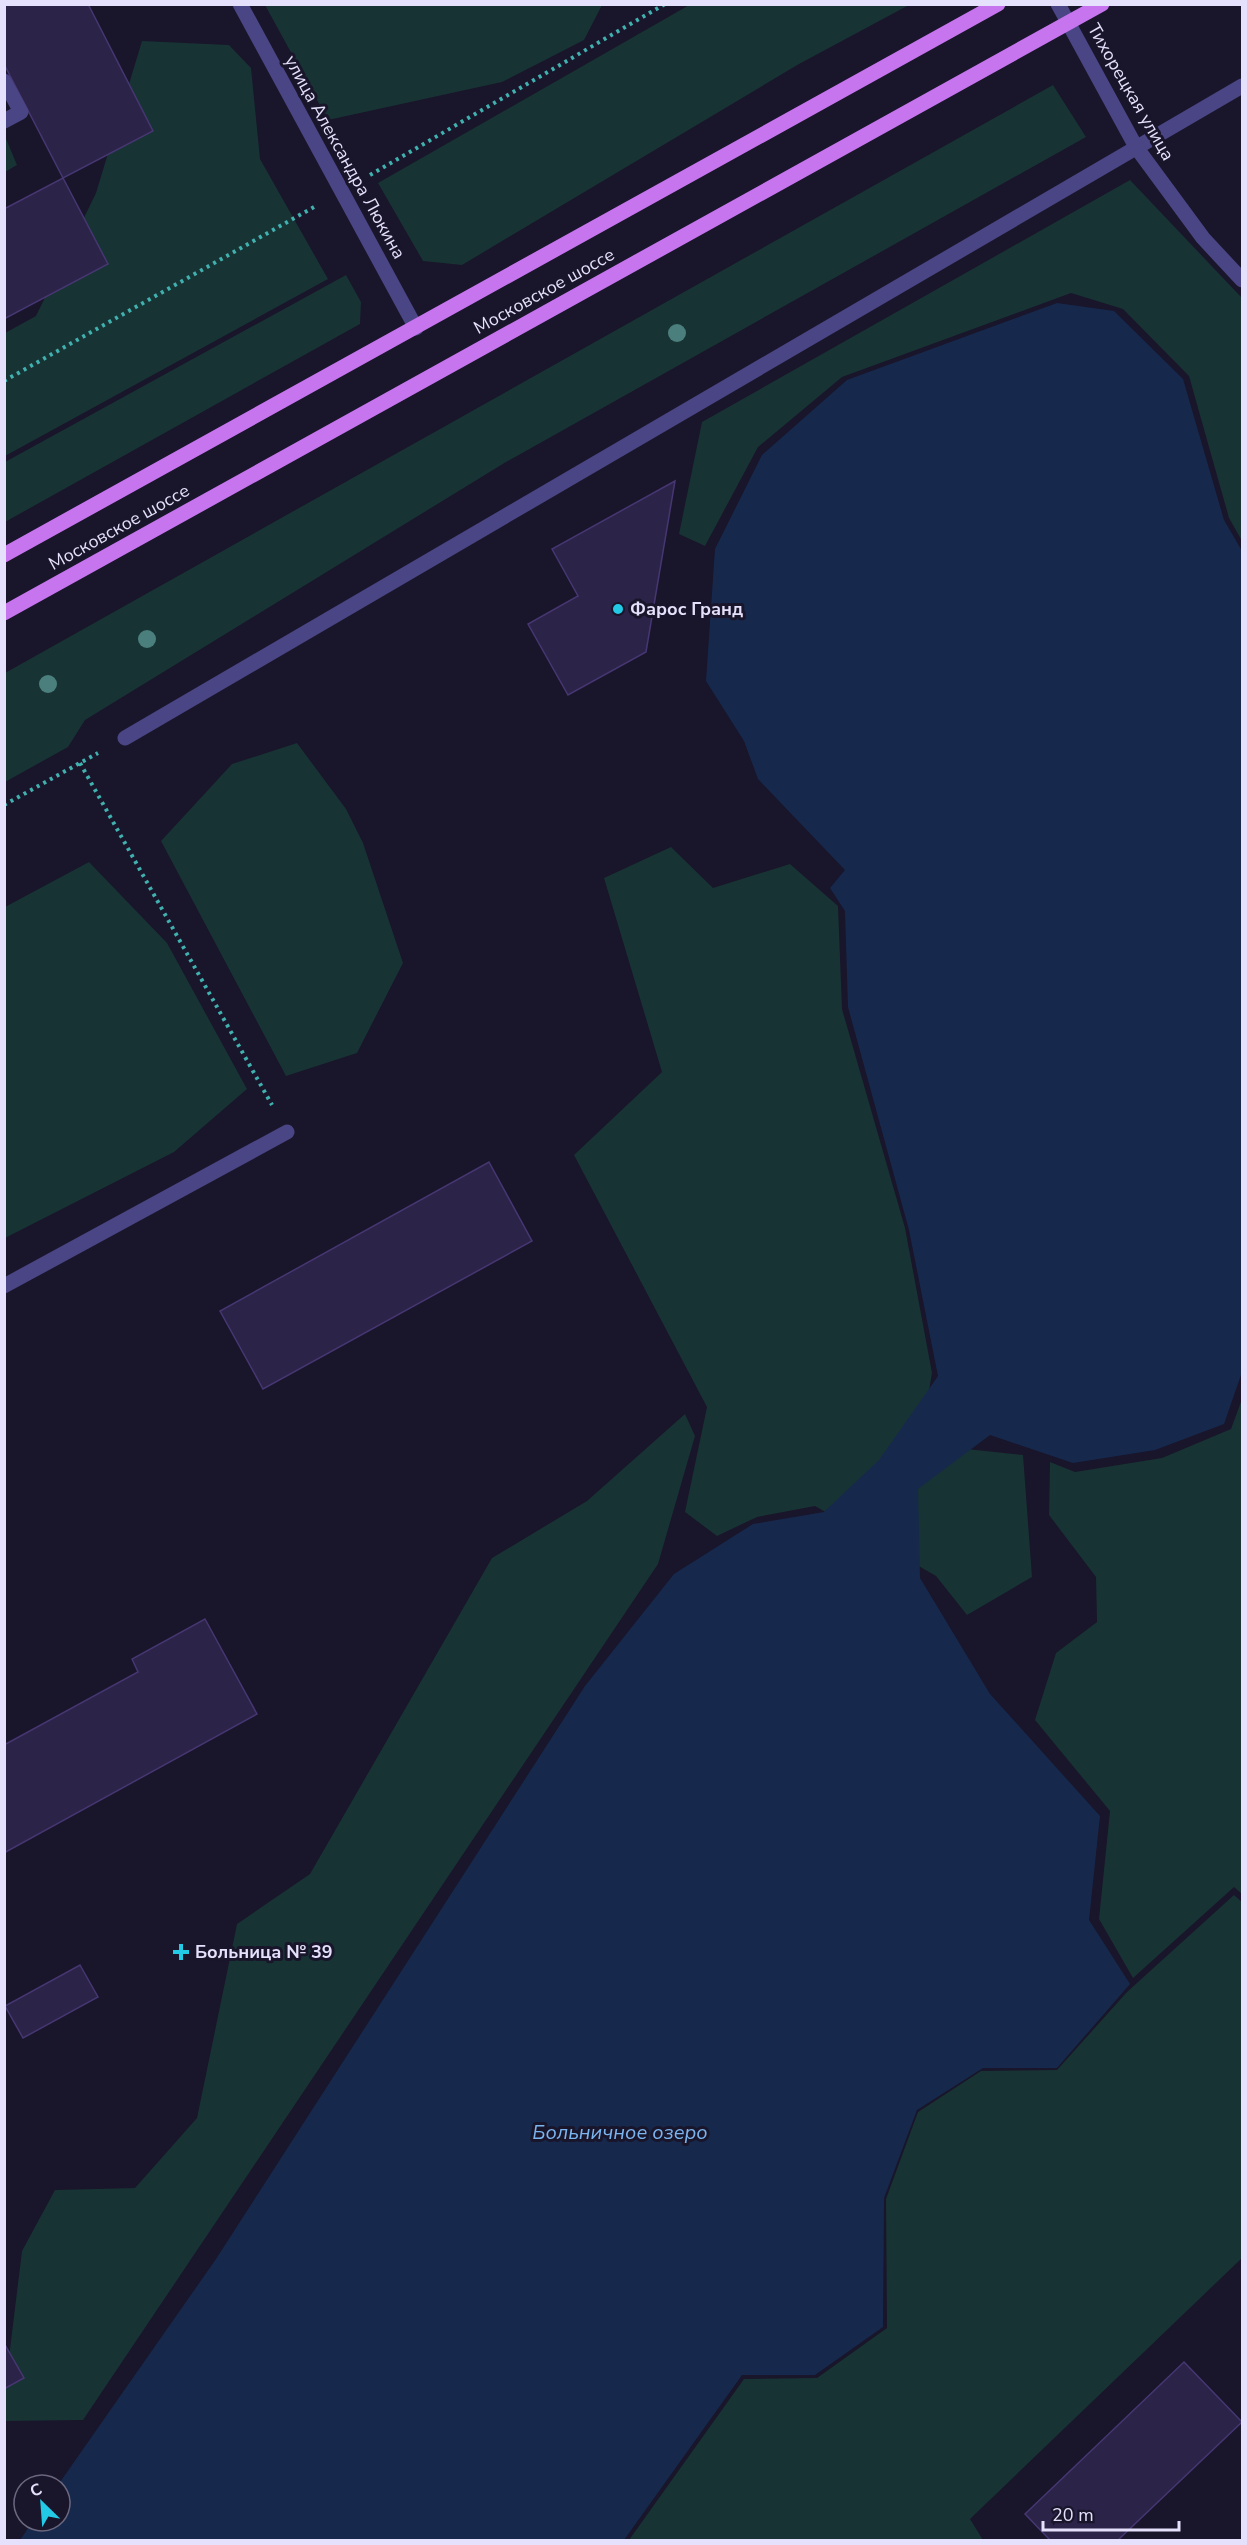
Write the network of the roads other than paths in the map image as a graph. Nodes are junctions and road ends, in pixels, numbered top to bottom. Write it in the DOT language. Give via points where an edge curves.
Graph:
graph roads {
  1 [pos="240,4"];
  2 [pos="998,4"];
  3 [pos="1058,4"];
  4 [pos="1102,4"];
  5 [pos="1068,23"];
  6 [pos="4,81"];
  7 [pos="1242,86"];
  8 [pos="4,121"];
  9 [pos="1136,147"];
  10 [pos="1242,280"];
  11 [pos="416,328"];
  12 [pos="4,555"];
  13 [pos="4,613"];
  14 [pos="125,738"];
  15 [pos="287,1132"];
  16 [pos="4,1286"];
  1 -- 11 [label="street, улица Александра Люкина"];
  2 -- 11 [label="main road, Московское шоссе"];
  3 -- 5 [label="street, Тихорецкая улица"];
  4 -- 5 [label="main road, Московское шоссе"];
  5 -- 9 [label="street, Тихорецкая улица"];
  5 -- 13 [label="main road, Московское шоссе"];
  6 -- 8 [label="street" via="21,112"];
  7 -- 9 [label="street"];
  9 -- 10 [label="street, Тихорецкая улица" via="1203,238"];
  9 -- 14 [label="street"];
  11 -- 12 [label="main road, Московское шоссе"];
  15 -- 16 [label="street"];
}
